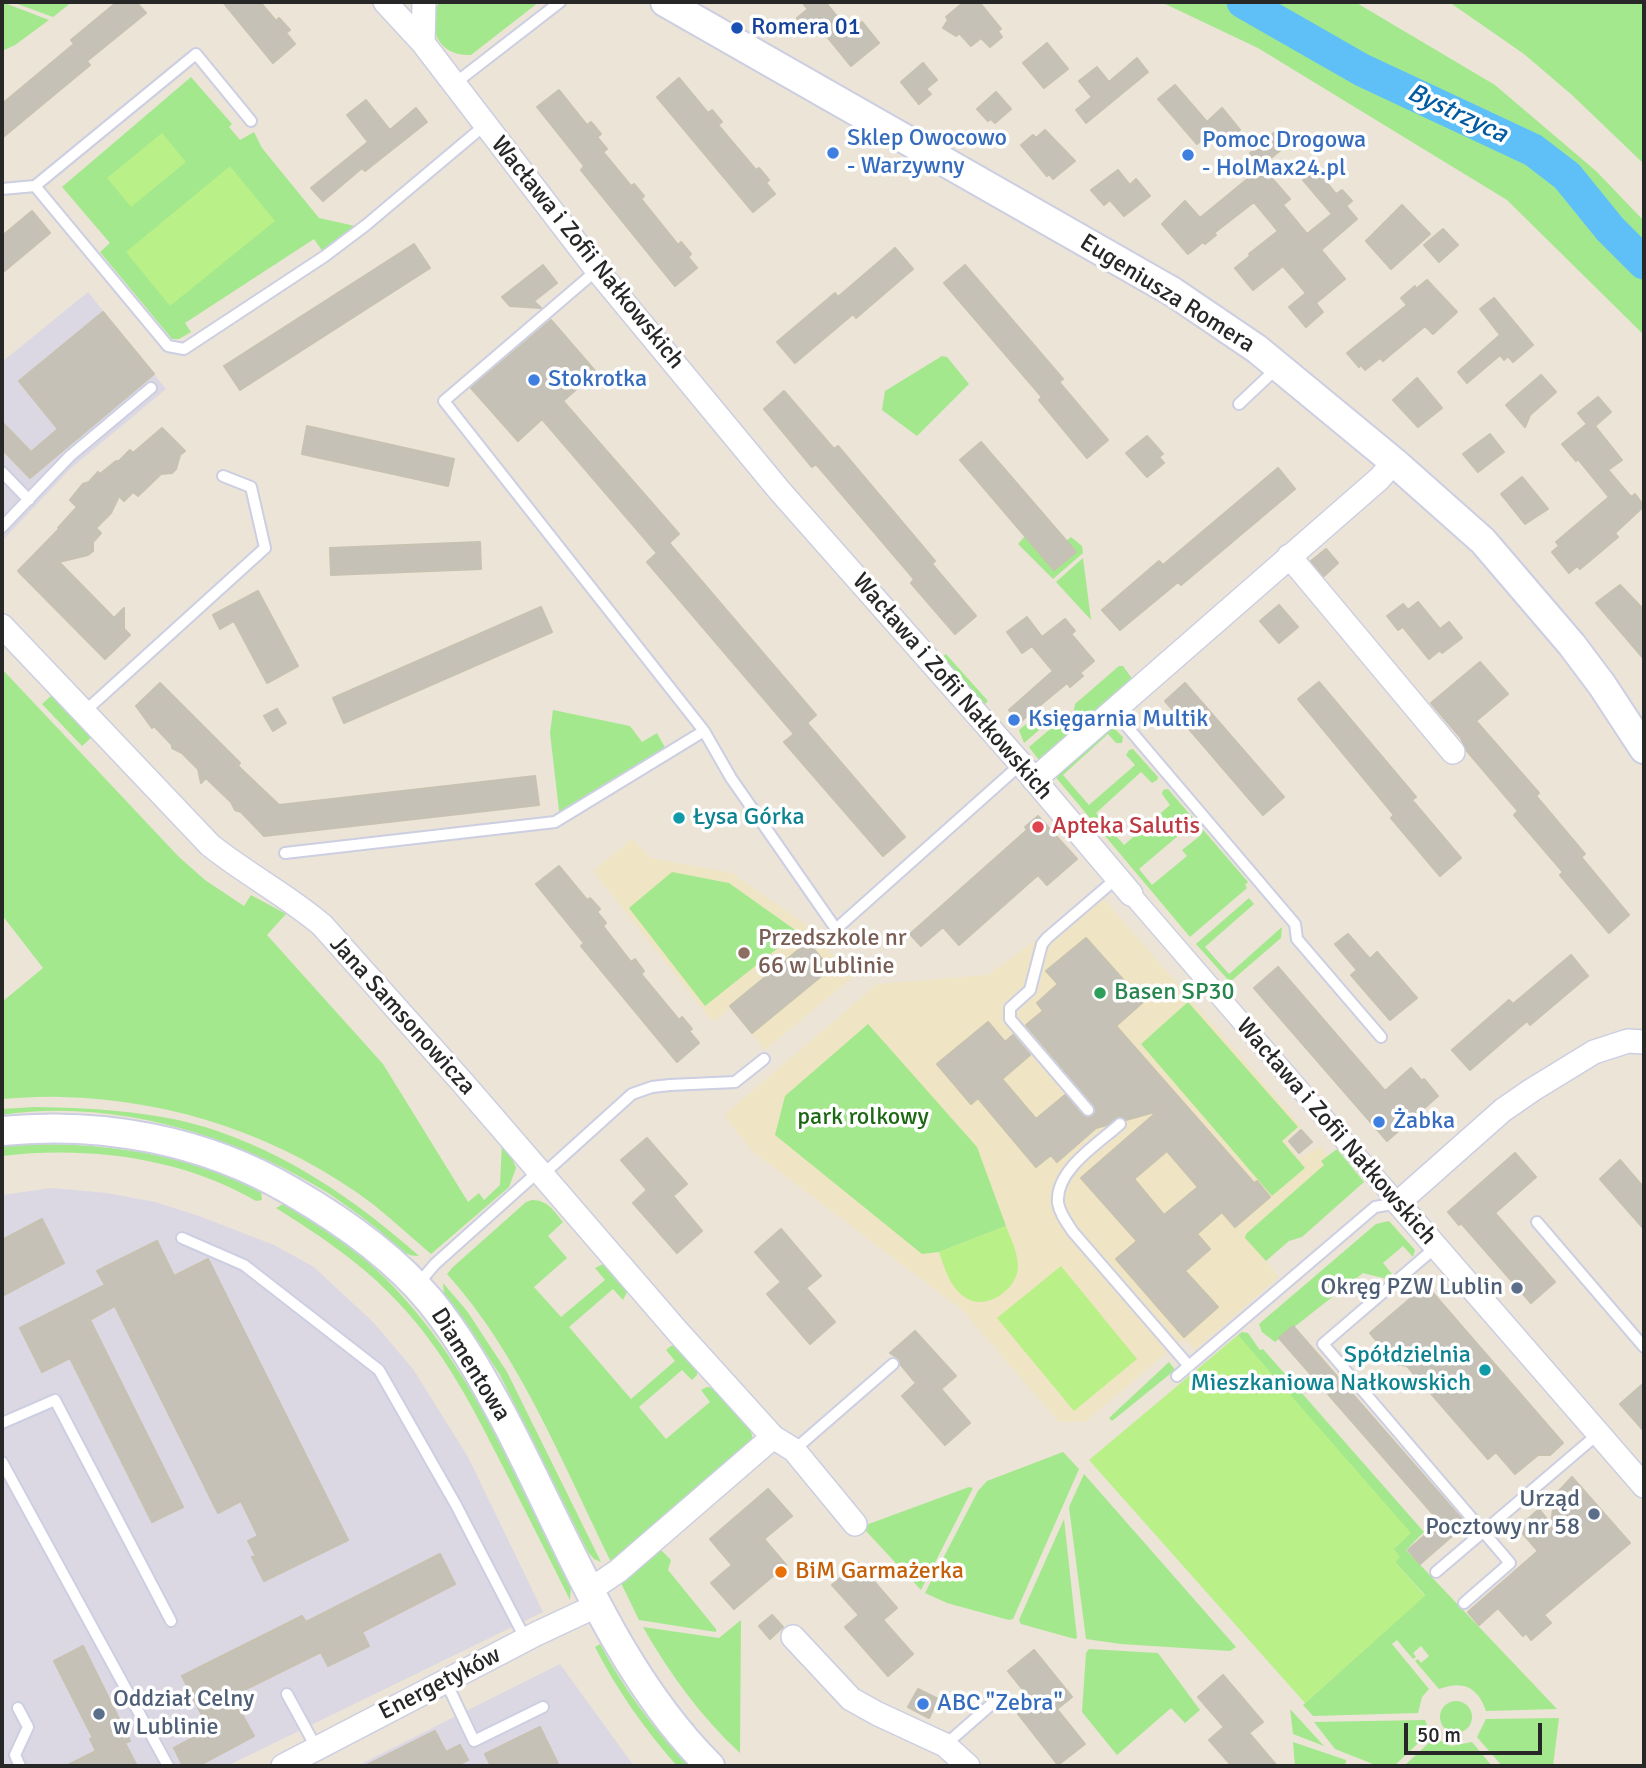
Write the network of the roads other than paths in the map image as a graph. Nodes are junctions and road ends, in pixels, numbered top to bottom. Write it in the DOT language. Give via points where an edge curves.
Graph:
graph roads {
  1 [pos="385,2"];
  2 [pos="425,2"];
  3 [pos="560,2"];
  4 [pos="665,2"];
  5 [pos="423,43"];
  6 [pos="454,84"];
  7 [pos="251,121"];
  8 [pos="485,125"];
  9 [pos="35,186"];
  10 [pos="2,189"];
  11 [pos="597,270"];
  12 [pos="1279,366"];
  13 [pos="150,388"];
  14 [pos="1239,404"];
  15 [pos="1394,462"];
  16 [pos="2,472"];
  17 [pos="223,476"];
  18 [pos="29,500"];
  19 [pos="2,527"];
  20 [pos="1289,556"];
  21 [pos="2,626"];
  22 [pos="1112,710"];
  23 [pos="83,713"];
  24 [pos="704,731"];
  25 [pos="1644,749"];
  26 [pos="1453,752"];
  27 [pos="1027,772"];
  28 [pos="285,853"];
  29 [pos="1124,886"];
  30 [pos="1381,1037"];
  31 [pos="1644,1042"];
  32 [pos="764,1059"];
  33 [pos="1088,1110"];
  34 [pos="1120,1124"];
  35 [pos="2,1131"];
  36 [pos="539,1171"];
  37 [pos="1398,1203"];
  38 [pos="1537,1222"];
  39 [pos="182,1238"];
  40 [pos="1436,1247"];
  41 [pos="416,1286"];
  42 [pos="1644,1347"];
  43 [pos="893,1364"];
  44 [pos="1189,1366"];
  45 [pos="1177,1376"];
  46 [pos="2,1423"];
  47 [pos="1598,1434"];
  48 [pos="773,1437"];
  49 [pos="793,1450"];
  50 [pos="2,1462"];
  51 [pos="1644,1486"];
  52 [pos="855,1524"];
  53 [pos="1484,1532"];
  54 [pos="1436,1572"];
  55 [pos="594,1597"];
  56 [pos="1464,1603"];
  57 [pos="172,1621"];
  58 [pos="793,1637"];
  59 [pos="526,1640"];
  60 [pos="446,1682"];
  61 [pos="287,1694"];
  62 [pos="993,1703"];
  63 [pos="543,1707"];
  64 [pos="18,1708"];
  65 [pos="945,1745"];
  66 [pos="300,1760"];
  67 [pos="20,1766"];
  68 [pos="169,1766"];
  69 [pos="710,1766"];
  70 [pos="968,1766"];
  1 -- 5 [label="street, Wacława i Zofii Nałkowskich"];
  2 -- 5 [label="street"];
  3 -- 6 [label="lane"];
  4 -- 12 [label="street, Eugeniusza Romera" via="1181,298"];
  5 -- 6 [label="street, Wacława i Zofii Nałkowskich"];
  6 -- 8 [label="street, Wacława i Zofii Nałkowskich"];
  7 -- 9 [label="lane" via="196,54"];
  8 -- 9 [label="lane" via="325,256 184,349 168,346"];
  8 -- 11 [label="street, Wacława i Zofii Nałkowskich"];
  9 -- 10 [label="lane"];
  11 -- 24 [label="lane" via="444,401"];
  11 -- 27 [label="street, Wacława i Zofii Nałkowskich" via="779,490"];
  12 -- 14 [label="lane"];
  12 -- 15 [label="street, Eugeniusza Romera"];
  13 -- 18 [label="lane" via="70,456"];
  15 -- 20 [label="street"];
  15 -- 25 [label="street, Eugeniusza Romera" via="1468,526 1508,568 1584,660"];
  16 -- 18 [label="lane"];
  17 -- 23 [label="lane" via="251,487 265,548"];
  18 -- 19 [label="lane"];
  20 -- 22 [label="street"];
  20 -- 26 [label="street"];
  21 -- 23 [label="street, Jana Samsonowicza"];
  22 -- 27 [label="street"];
  22 -- 30 [label="lane" via="1295,925 1297,939"];
  23 -- 36 [label="street, Jana Samsonowicza" via="210,845 322,925"];
  24 -- 27 [label="lane" via="731,778 836,929 981,794"];
  24 -- 28 [label="lane" via="555,822"];
  27 -- 29 [label="street, Wacława i Zofii Nałkowskich"];
  29 -- 33 [label="lane" via="1047,938 1030,990 1010,1008 1010,1019"];
  29 -- 37 [label="street, Wacława i Zofii Nałkowskich"];
  31 -- 37 [label="street" via="1628,1041 1594,1052 1523,1096"];
  32 -- 36 [label="lane" via="735,1082 670,1085 632,1094 550,1168"];
  34 -- 44 [label="lane" via="1070,1170 1058,1205 1073,1232"];
  35 -- 41 [label="street, Diamentowa" via="80,1128 141,1135 226,1159 277,1182 343,1222"];
  36 -- 41 [label="lane"];
  36 -- 48 [label="street, Jana Samsonowicza"];
  37 -- 40 [label="street, Wacława i Zofii Nałkowskich"];
  37 -- 44 [label="lane" via="1375,1207"];
  38 -- 42 [label="lane"];
  39 -- 59 [label="lane" via="244,1265 379,1370"];
  40 -- 47 [label="street, Wacława i Zofii Nałkowskich"];
  40 -- 53 [label="lane" via="1323,1344"];
  41 -- 55 [label="street, Diamentowa" via="485,1381"];
  43 -- 49 [label="lane"];
  44 -- 45 [label="lane"];
  46 -- 57 [label="lane" via="55,1400"];
  47 -- 51 [label="street, Wacława i Zofii Nałkowskich"];
  47 -- 53 [label="lane"];
  48 -- 49 [label="street, Jana Samsonowicza"];
  48 -- 55 [label="street, Energetyków"];
  49 -- 52 [label="street, Jana Samsonowicza"];
  50 -- 68 [label="lane"];
  53 -- 54 [label="lane"];
  53 -- 56 [label="lane" via="1510,1563"];
  55 -- 59 [label="street, Energetyków"];
  55 -- 69 [label="street, Diamentowa" via="641,1683"];
  58 -- 65 [label="street" via="851,1699"];
  59 -- 60 [label="street, Energetyków"];
  60 -- 63 [label="lane" via="474,1741"];
  60 -- 66 [label="street, Energetyków"];
  61 -- 66 [label="lane"];
  62 -- 65 [label="lane"];
  64 -- 67 [label="lane" via="27,1727 15,1755"];
  65 -- 70 [label="street"];
}
